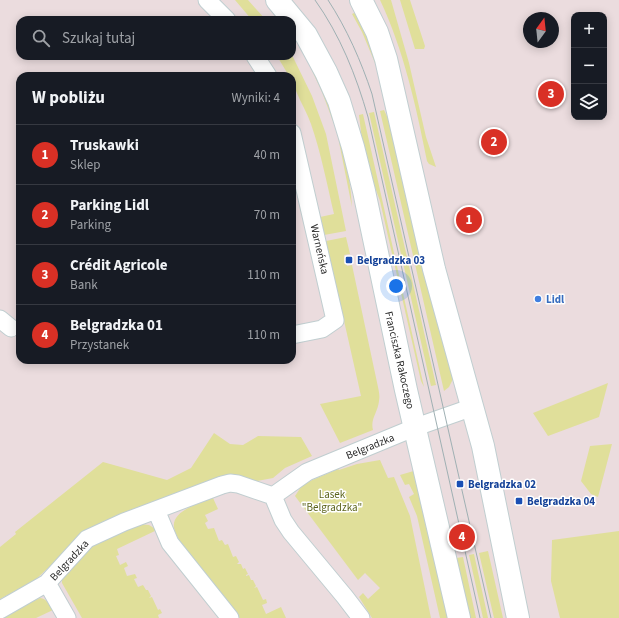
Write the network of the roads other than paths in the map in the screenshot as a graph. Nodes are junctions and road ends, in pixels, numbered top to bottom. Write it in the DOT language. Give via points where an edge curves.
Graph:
graph roads {
  1 [pos="207,0"];
  2 [pos="277,0"];
  3 [pos="361,0"];
  4 [pos="223,16"];
  5 [pos="290,16"];
  6 [pos="296,23"];
  7 [pos="258,60"];
  8 [pos="265,72"];
  9 [pos="296,150"];
  10 [pos="296,334"];
  11 [pos="473,406"];
  12 [pos="416,427"];
  13 [pos="273,496"];
  14 [pos="156,510"];
  15 [pos="48,583"];
  16 [pos="0,610"];
  17 [pos="67,618"];
  18 [pos="230,618"];
  19 [pos="361,618"];
  20 [pos="459,618"];
  21 [pos="518,618"];
  1 -- 4 [label="street"];
  2 -- 5 [label="main road, Franciszka Rakoczego"];
  3 -- 11 [label="main road" via="377,32 386,59 434,269"];
  6 -- 12 [label="main road, Franciszka Rakoczego" via="306,35 326,72 353,147"];
  7 -- 8 [label="street"];
  9 -- 10 [label="street, Warneńska" via="335,320 322,329"];
  11 -- 12 [label="street, Belgradzka"];
  11 -- 21 [label="main road"];
  12 -- 13 [label="street, Belgradzka" via="307,472"];
  12 -- 20 [label="main road, Franciszka Rakoczego"];
  13 -- 14 [label="street, Belgradzka" via="230,483 213,487"];
  13 -- 19 [label="street" via="291,532"];
  14 -- 15 [label="street, Belgradzka" via="87,539"];
  14 -- 18 [label="street" via="170,543"];
  15 -- 16 [label="street, Belgradzka"];
  15 -- 17 [label="street, Belgradzka"];
}
